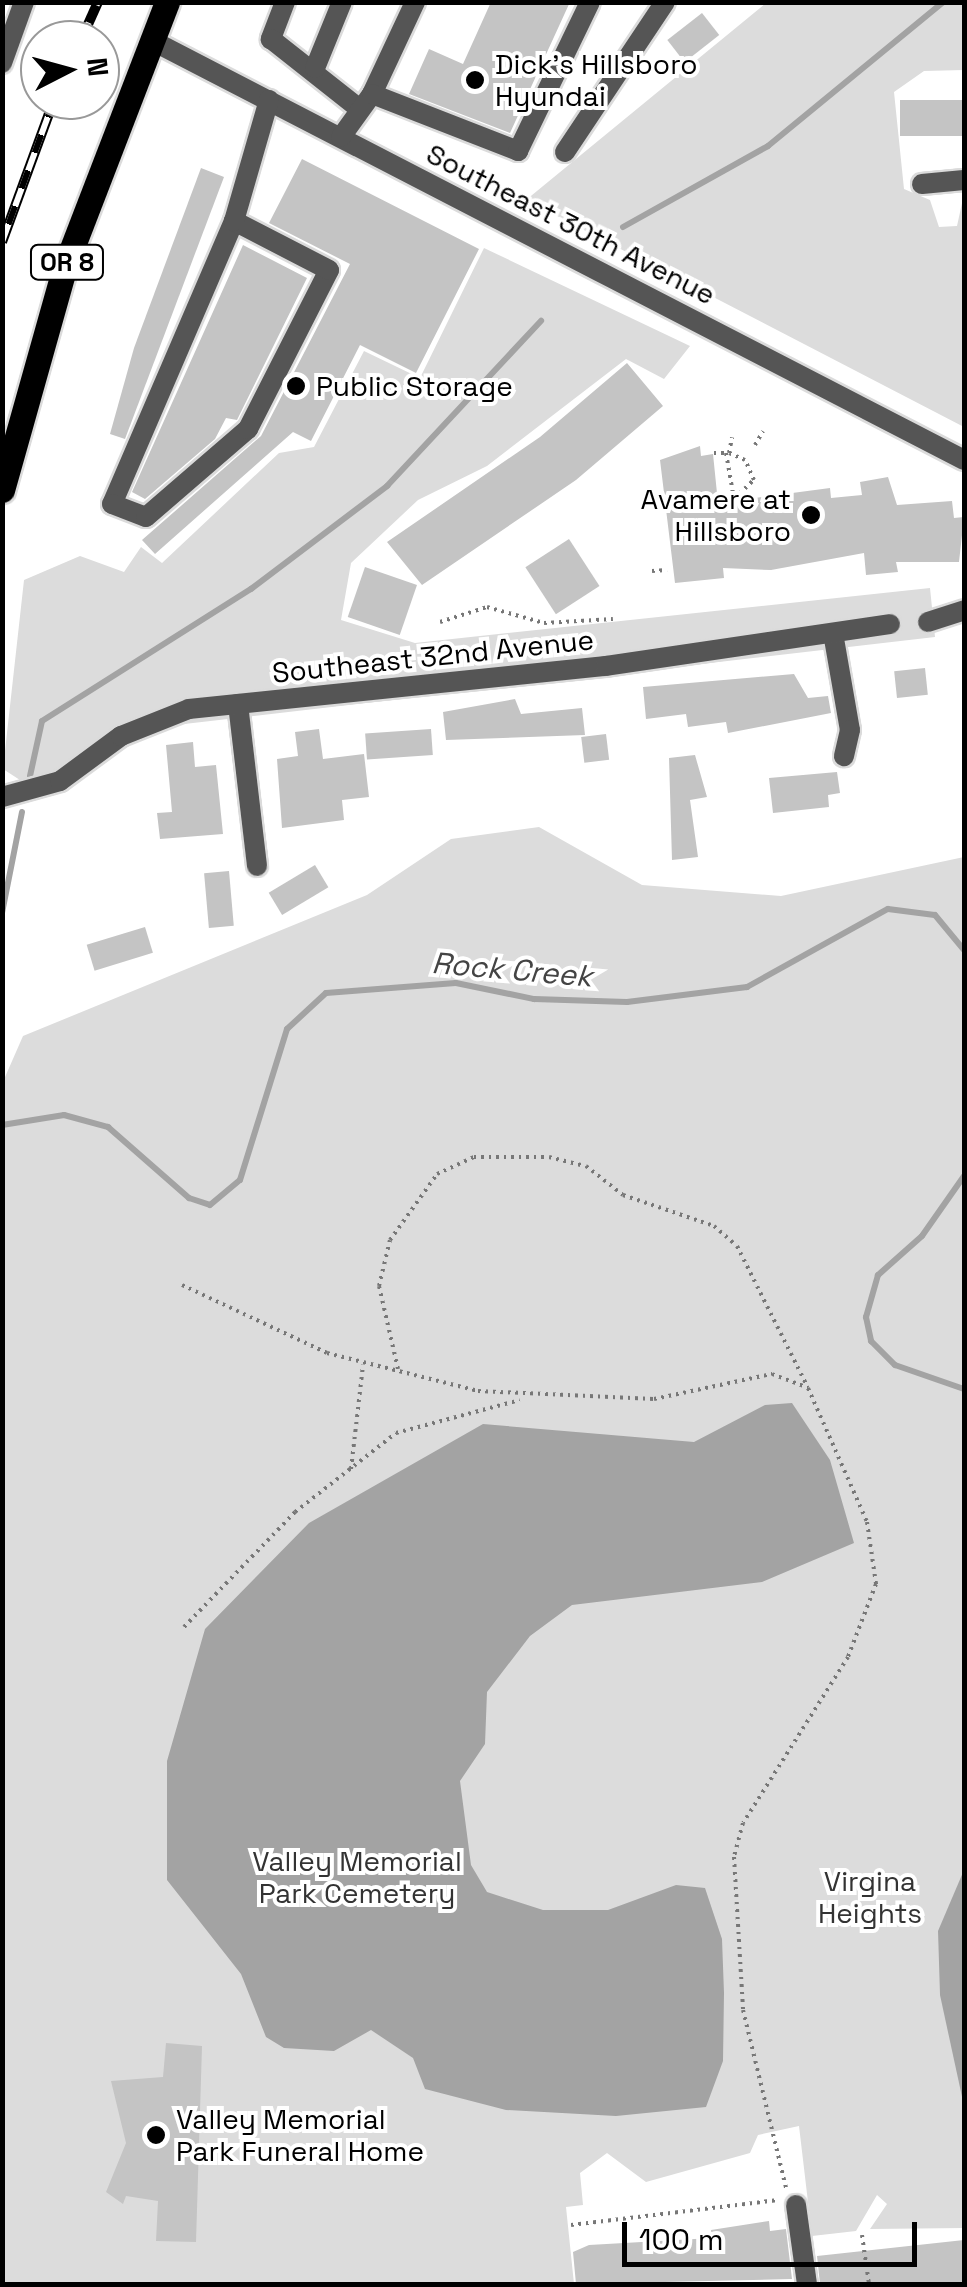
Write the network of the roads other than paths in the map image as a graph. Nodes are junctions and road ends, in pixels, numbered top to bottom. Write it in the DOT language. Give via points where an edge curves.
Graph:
graph roads {
  1 [pos="24,2"];
  2 [pos="168,2"];
  3 [pos="284,2"];
  4 [pos="342,2"];
  5 [pos="415,2"];
  6 [pos="590,2"];
  7 [pos="665,2"];
  8 [pos="151,40"];
  9 [pos="2,63"];
  10 [pos="315,68"];
  11 [pos="269,100"];
  12 [pos="364,100"];
  13 [pos="341,137"];
  14 [pos="565,152"];
  15 [pos="964,180"];
  16 [pos="922,184"];
  17 [pos="234,221"];
  18 [pos="964,460"];
  19 [pos="2,490"];
  20 [pos="964,610"];
  21 [pos="928,622"];
  22 [pos="890,624"];
  23 [pos="833,633"];
  24 [pos="238,704"];
  25 [pos="844,756"];
  26 [pos="2,796"];
  27 [pos="257,866"];
  28 [pos="794,2202"];
  29 [pos="807,2284"];
  1 -- 9 [label="street"];
  2 -- 8 [label="main road, OR 8"];
  3 -- 10 [label="street" via="271,39"];
  4 -- 10 [label="street"];
  5 -- 12 [label="street"];
  6 -- 12 [label="street" via="518,150"];
  7 -- 14 [label="street"];
  8 -- 11 [label="street, Southeast 30th Avenue"];
  8 -- 19 [label="main road, OR 8" via="64,269"];
  10 -- 12 [label="street"];
  11 -- 13 [label="street, Southeast 30th Avenue"];
  11 -- 17 [label="street"];
  12 -- 13 [label="street"];
  13 -- 18 [label="street, Southeast 30th Avenue"];
  15 -- 16 [label="street"];
  17 -- 17 [label="street" via="329,270 248,429 146,517 112,504"];
  20 -- 21 [label="street"];
  22 -- 23 [label="street, Southeast 32nd Avenue"];
  23 -- 24 [label="street, Southeast 32nd Avenue"];
  23 -- 25 [label="street" via="850,730"];
  24 -- 26 [label="street, Southeast 32nd Avenue" via="154,719 60,782"];
  24 -- 27 [label="street"];
  28 -- 29 [label="street"];
}
